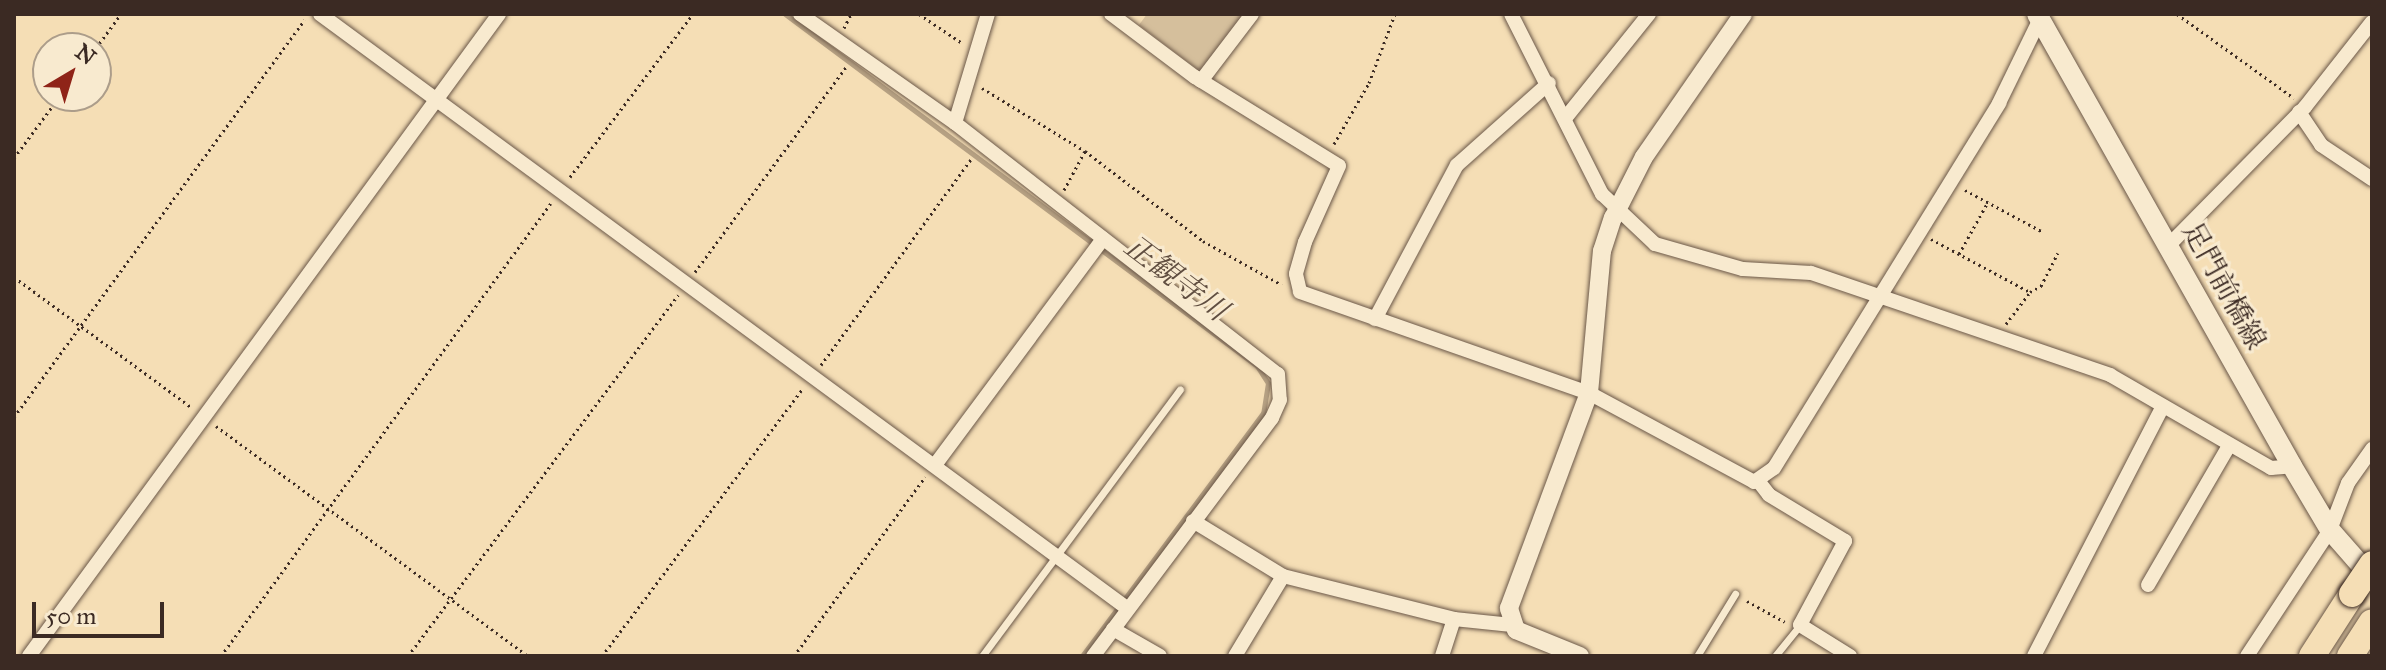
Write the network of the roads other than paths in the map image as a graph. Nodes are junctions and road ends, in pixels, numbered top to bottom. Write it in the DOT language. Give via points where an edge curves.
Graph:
graph roads {
  1 [pos="320,14"];
  2 [pos="499,14"];
  3 [pos="800,14"];
  4 [pos="988,14"];
  5 [pos="1111,14"];
  6 [pos="1252,14"];
  7 [pos="1511,14"];
  8 [pos="1649,14"];
  9 [pos="1743,14"];
  10 [pos="2039,17"];
  11 [pos="2372,22"];
  12 [pos="1201,81"];
  13 [pos="1549,83"];
  14 [pos="436,99"];
  15 [pos="2302,109"];
  16 [pos="1567,116"];
  17 [pos="955,123"];
  18 [pos="2372,179"];
  19 [pos="1617,207"];
  20 [pos="1103,239"];
  21 [pos="2169,245"];
  22 [pos="1879,296"];
  23 [pos="1375,319"];
  24 [pos="1180,389"];
  25 [pos="1589,393"];
  26 [pos="2163,406"];
  27 [pos="2229,446"];
  28 [pos="2372,449"];
  29 [pos="935,465"];
  30 [pos="2292,466"];
  31 [pos="1759,482"];
  32 [pos="1193,521"];
  33 [pos="2330,530"];
  34 [pos="1056,556"];
  35 [pos="2372,564"];
  36 [pos="1283,576"];
  37 [pos="2148,585"];
  38 [pos="2362,586"];
  39 [pos="1735,594"];
  40 [pos="1127,608"];
  41 [pos="1454,619"];
  42 [pos="2372,622"];
  43 [pos="1512,625"];
  44 [pos="1800,625"];
  45 [pos="1113,629"];
  46 [pos="29,656"];
  47 [pos="982,656"];
  48 [pos="1093,656"];
  49 [pos="1160,656"];
  50 [pos="1235,656"];
  51 [pos="1442,656"];
  52 [pos="1579,656"];
  53 [pos="1697,656"];
  54 [pos="1775,656"];
  55 [pos="1850,656"];
  56 [pos="2034,656"];
  57 [pos="2247,656"];
  58 [pos="2312,656"];
  59 [pos="2350,656"];
  1 -- 14 [label="street"];
  2 -- 14 [label="street"];
  3 -- 17 [label="street"];
  4 -- 17 [label="street" via="972,82"];
  5 -- 12 [label="street"];
  6 -- 12 [label="street"];
  7 -- 13 [label="street"];
  8 -- 16 [label="street"];
  9 -- 19 [label="street" via="1644,157"];
  10 -- 21 [label="main road, 足門前橋線"];
  10 -- 22 [label="street" via="1999,103"];
  11 -- 15 [label="street"];
  12 -- 23 [label="street" via="1328,155 1339,173 1305,242 1296,274 1300,292"];
  13 -- 16 [label="street"];
  13 -- 23 [label="street" via="1457,165"];
  14 -- 29 [label="street"];
  14 -- 46 [label="street"];
  15 -- 18 [label="street" via="2321,145"];
  15 -- 21 [label="street"];
  16 -- 19 [label="street" via="1602,194"];
  17 -- 20 [label="street"];
  19 -- 22 [label="street" via="1675,254 1743,269 1811,273"];
  19 -- 25 [label="street" via="1602,251"];
  20 -- 29 [label="street"];
  20 -- 32 [label="street" via="1278,374 1280,400 1272,418"];
  21 -- 30 [label="main road, 足門前橋線"];
  22 -- 26 [label="street" via="2110,375"];
  22 -- 31 [label="street" via="1774,468"];
  23 -- 25 [label="street"];
  24 -- 34 [label="lane"];
  25 -- 31 [label="street" via="1741,479"];
  25 -- 43 [label="street" via="1509,608"];
  26 -- 27 [label="street"];
  26 -- 56 [label="street"];
  27 -- 30 [label="street" via="2271,468"];
  27 -- 37 [label="street"];
  28 -- 33 [label="street" via="2348,483"];
  29 -- 34 [label="street"];
  30 -- 33 [label="main road, 足門前橋線"];
  31 -- 44 [label="street" via="1769,495 1845,541"];
  32 -- 36 [label="street"];
  32 -- 40 [label="street"];
  33 -- 38 [label="main road, 足門前橋線"];
  33 -- 57 [label="street"];
  34 -- 40 [label="street"];
  34 -- 47 [label="lane"];
  35 -- 38 [label="highway, bridge"];
  36 -- 41 [label="street"];
  36 -- 50 [label="street"];
  38 -- 58 [label="highway"];
  39 -- 53 [label="lane"];
  40 -- 45 [label="street"];
  41 -- 43 [label="street"];
  41 -- 51 [label="street"];
  42 -- 59 [label="highway"];
  43 -- 52 [label="street"];
  44 -- 54 [label="lane"];
  44 -- 55 [label="street"];
  45 -- 48 [label="street"];
  45 -- 49 [label="street"];
}
